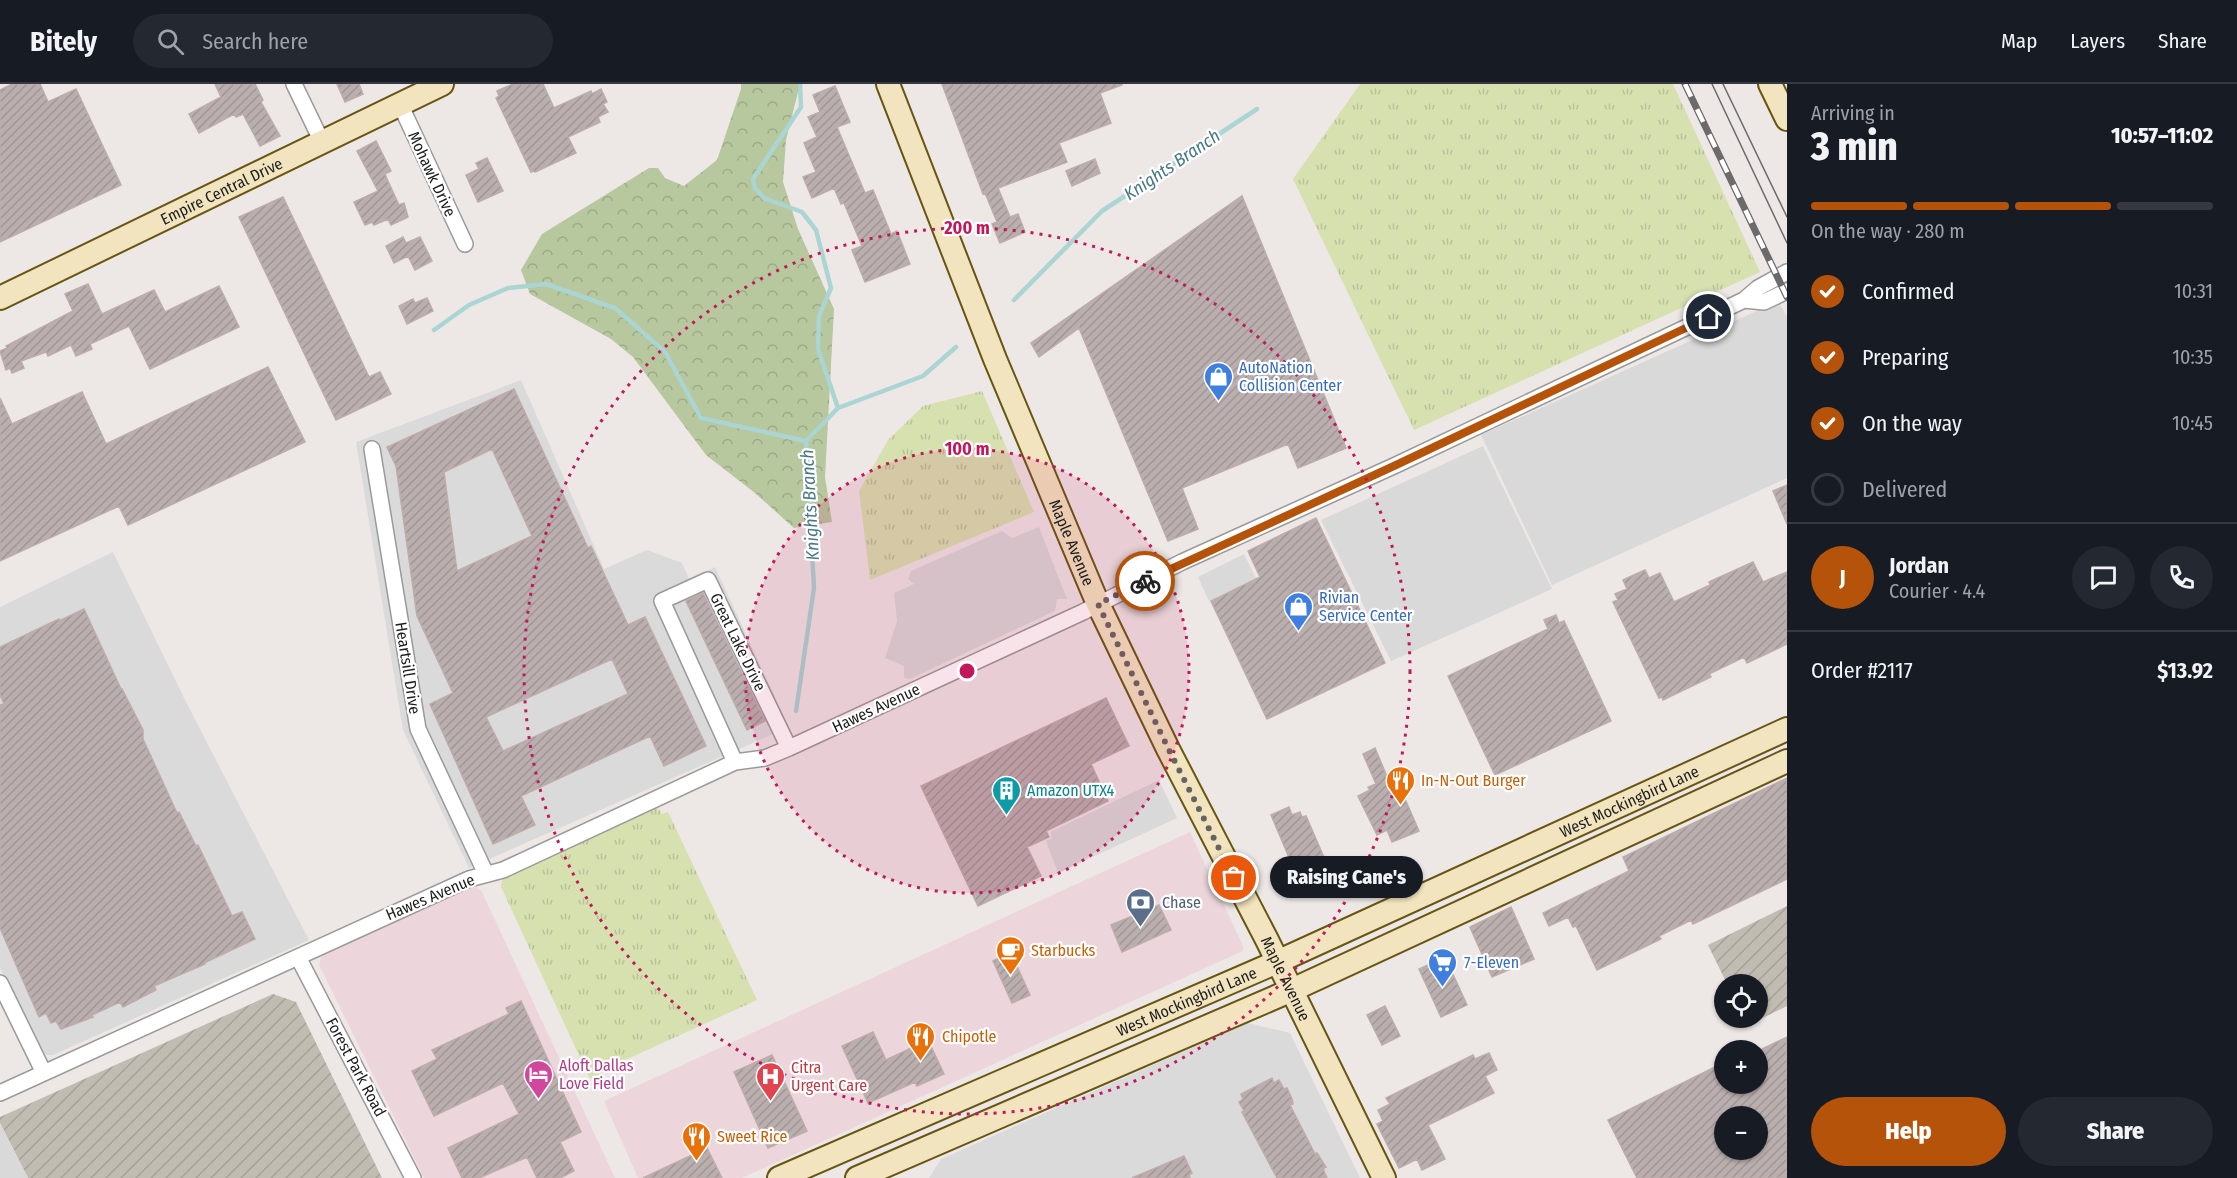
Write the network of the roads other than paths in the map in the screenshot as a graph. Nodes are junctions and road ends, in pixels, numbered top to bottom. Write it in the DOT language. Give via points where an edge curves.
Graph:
graph roads {
  1 [pos="294,84"];
  2 [pos="442,84"];
  3 [pos="888,84"];
  4 [pos="1770,84"];
  5 [pos="400,104"];
  6 [pos="1787,119"];
  7 [pos="322,142"];
  8 [pos="465,243"];
  9 [pos="1787,272"];
  10 [pos="1787,291"];
  11 [pos="0,298"];
  12 [pos="1744,300"];
  13 [pos="372,449"];
  14 [pos="1098,604"];
  15 [pos="1787,729"];
  16 [pos="1760,741"];
  17 [pos="789,748"];
  18 [pos="735,762"];
  19 [pos="1780,764"];
  20 [pos="1504,858"];
  21 [pos="486,874"];
  22 [pos="1516,886"];
  23 [pos="298,957"];
  24 [pos="1277,962"];
  25 [pos="0,983"];
  26 [pos="1292,990"];
  27 [pos="1082,1047"];
  28 [pos="44,1073"];
  29 [pos="1094,1076"];
  30 [pos="0,1093"];
  31 [pos="857,1143"];
  32 [pos="863,1175"];
  33 [pos="413,1178"];
  34 [pos="779,1178"];
  35 [pos="1384,1178"];
  1 -- 7 [label="street"];
  2 -- 5 [label="main road, Empire Central Drive"];
  3 -- 14 [label="main road, Maple Avenue" via="995,359"];
  4 -- 6 [label="main road"];
  5 -- 7 [label="main road, Empire Central Drive"];
  5 -- 8 [label="street, Mohawk Drive"];
  7 -- 11 [label="main road, Empire Central Drive"];
  9 -- 12 [label="street, Hawes Avenue"];
  10 -- 12 [label="street, Hawes Avenue" via="1764,302"];
  12 -- 14 [label="street, Hawes Avenue"];
  13 -- 21 [label="street, Heartsill Drive" via="418,729"];
  14 -- 17 [label="street, Hawes Avenue"];
  14 -- 24 [label="main road, Maple Avenue"];
  15 -- 16 [label="main road, West Mockingbird Lane"];
  16 -- 19 [label="main road"];
  16 -- 20 [label="main road, West Mockingbird Lane"];
  17 -- 18 [label="street, Hawes Avenue" via="765,758"];
  17 -- 18 [label="street, Great Lake Drive" via="708,580 662,601"];
  18 -- 21 [label="street, Hawes Avenue" via="503,870"];
  19 -- 22 [label="main road, West Mockingbird Lane"];
  20 -- 22 [label="main road"];
  20 -- 24 [label="main road, West Mockingbird Lane"];
  21 -- 23 [label="street, Hawes Avenue"];
  22 -- 26 [label="main road, West Mockingbird Lane"];
  23 -- 28 [label="street, Hawes Avenue"];
  23 -- 33 [label="street, Forest Park Road"];
  24 -- 26 [label="main road, Maple Avenue"];
  24 -- 27 [label="main road, West Mockingbird Lane"];
  25 -- 28 [label="street"];
  26 -- 29 [label="main road, West Mockingbird Lane"];
  26 -- 35 [label="main road, Maple Avenue"];
  27 -- 29 [label="main road"];
  27 -- 31 [label="main road, West Mockingbird Lane"];
  28 -- 30 [label="street, Hawes Avenue"];
  29 -- 32 [label="main road, West Mockingbird Lane"];
  31 -- 32 [label="main road"];
  31 -- 34 [label="main road, West Mockingbird Lane"];
}
